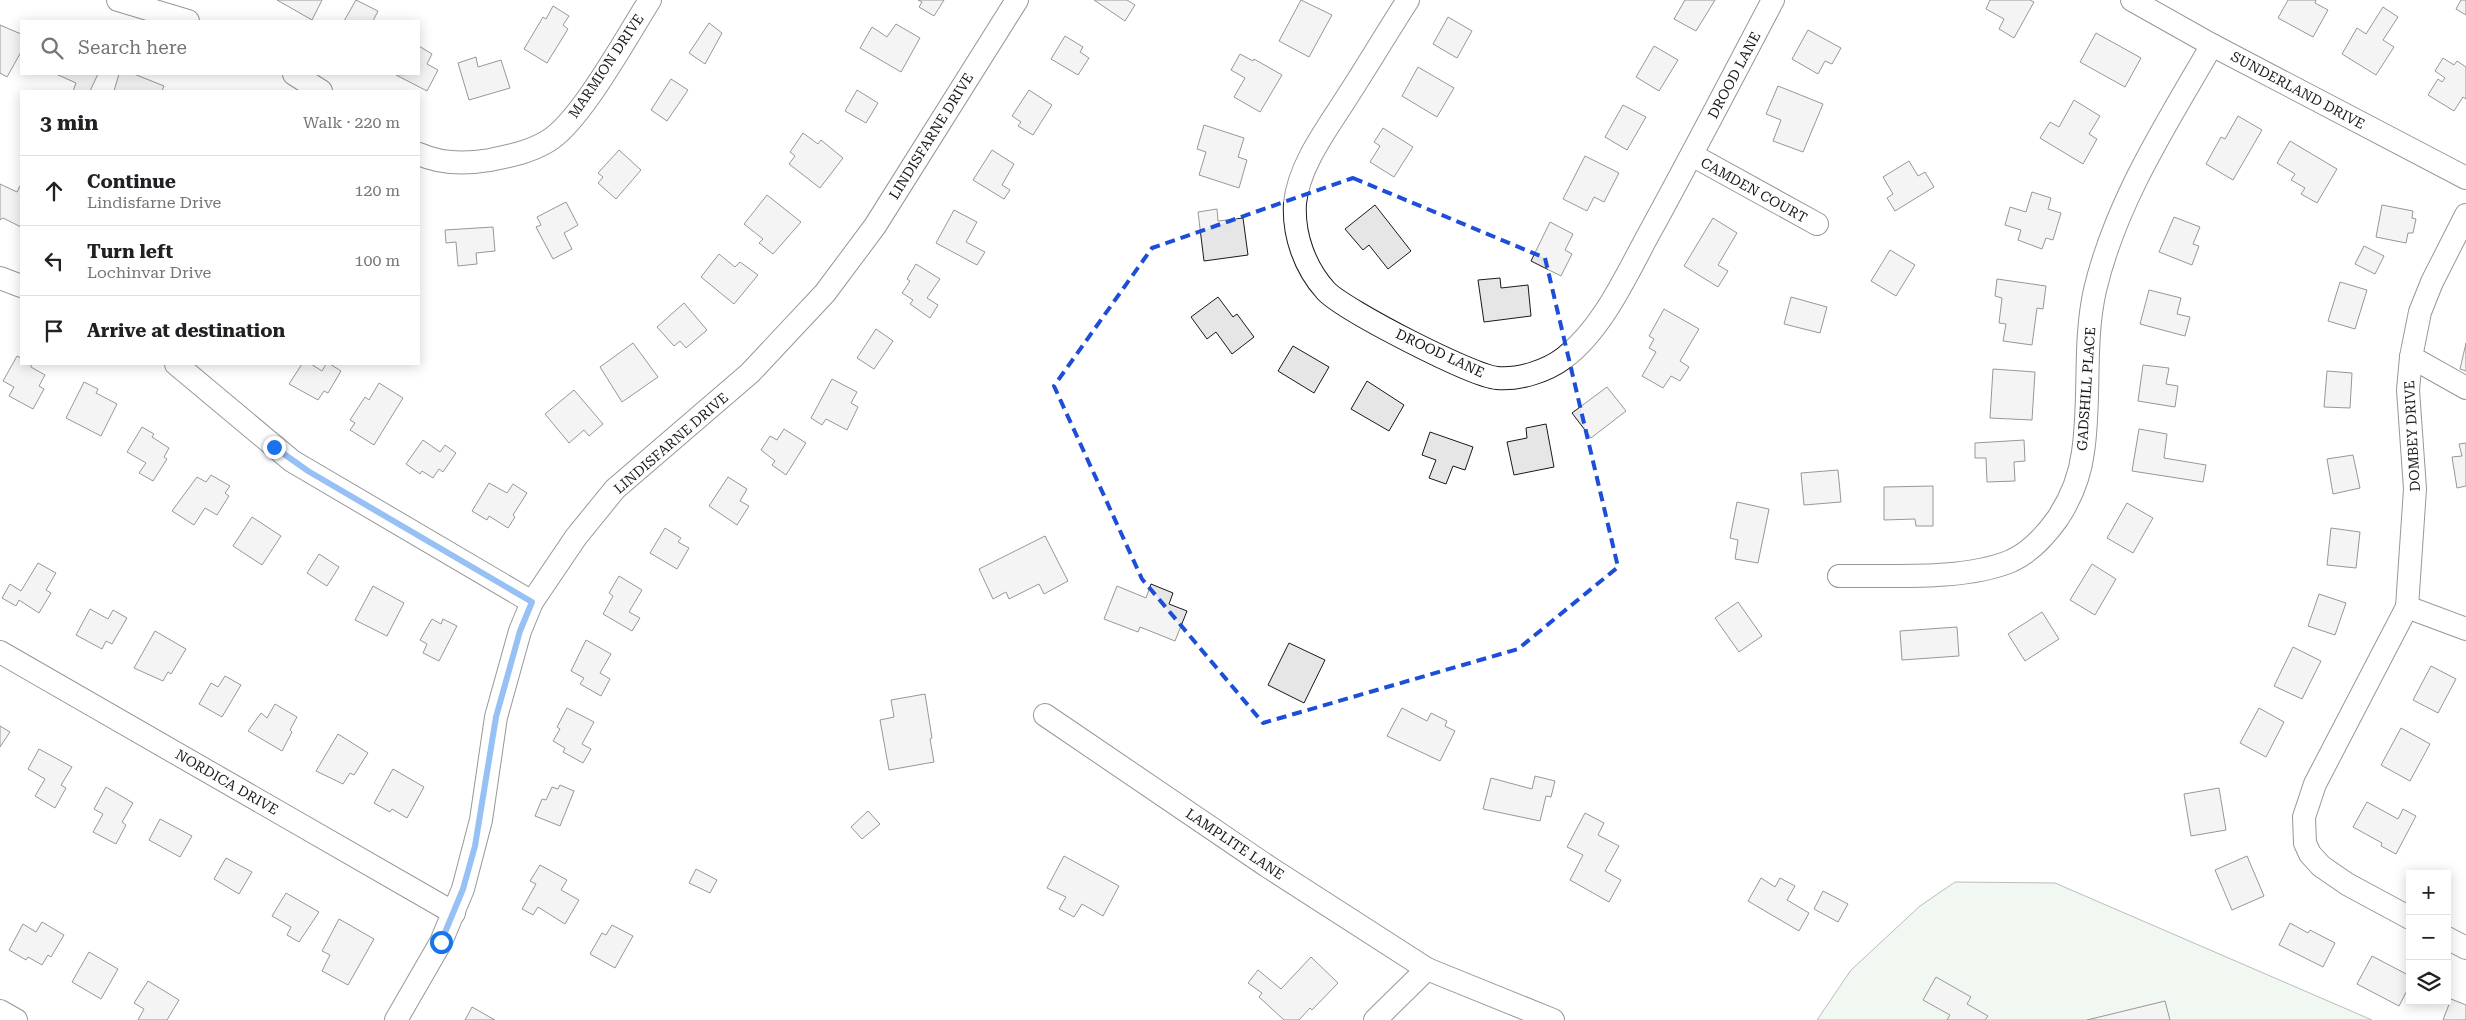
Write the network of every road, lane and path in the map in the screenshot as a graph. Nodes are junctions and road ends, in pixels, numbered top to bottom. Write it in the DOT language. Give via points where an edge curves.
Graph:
graph roads {
  1 [pos="118,0"];
  2 [pos="650,0"];
  3 [pos="1017,0"];
  4 [pos="1408,0"];
  5 [pos="1773,0"];
  6 [pos="2132,0"];
  7 [pos="185,20"];
  8 [pos="2212,45"];
  9 [pos="296,75"];
  10 [pos="319,90"];
  11 [pos="420,154"];
  12 [pos="1692,155"];
  13 [pos="2466,178"];
  14 [pos="2466,215"];
  15 [pos="1816,224"];
  16 [pos="0,278"];
  17 [pos="20,286"];
  18 [pos="2411,357"];
  19 [pos="177,365"];
  20 [pos="2466,388"];
  21 [pos="1838,576"];
  22 [pos="532,602"];
  23 [pos="2407,607"];
  24 [pos="2466,629"];
  25 [pos="0,652"];
  26 [pos="1045,715"];
  27 [pos="454,913"];
  28 [pos="2406,916"];
  29 [pos="2451,940"];
  30 [pos="2466,948"];
  31 [pos="1426,969"];
  32 [pos="0,1011"];
  33 [pos="16,1020"];
  34 [pos="396,1020"];
  35 [pos="1375,1020"];
  36 [pos="1553,1020"];
  1 -- 7 [label="street"];
  2 -- 11 [label="street, MARMION DRIVE" via="582,106 548,141 525,152 482,161 456,162"];
  3 -- 22 [label="street, LINDISFARNE DRIVE" via="875,226 826,293 750,374 615,489"];
  4 -- 12 [label="street, DROOD LANE" via="1324,133 1308,165 1296,202 1296,232 1309,266 1327,292 1350,309 1478,373 1497,378 1530,374 1547,367 1564,358 1607,310"];
  5 -- 12 [label="street, DROOD LANE"];
  6 -- 8 [label="street, SUNDERLAND DRIVE"];
  8 -- 13 [label="street, SUNDERLAND DRIVE"];
  8 -- 21 [label="street, GADSHILL PLACE" via="2129,193 2106,256 2095,290 2091,319 2084,451 2071,494 2050,529 2024,553 1996,566 1938,574"];
  9 -- 10 [label="street"];
  12 -- 15 [label="street, CAMDEN COURT"];
  14 -- 18 [label="street, DOMBEY DRIVE" via="2420,312"];
  16 -- 17 [label="street"];
  18 -- 20 [label="street"];
  18 -- 23 [label="street, DOMBEY DRIVE" via="2408,399 2415,489"];
  19 -- 22 [label="street" via="292,461"];
  22 -- 27 [label="street, LINDISFARNE DRIVE" via="520,631 496,717 475,846"];
  23 -- 24 [label="street"];
  23 -- 28 [label="street, DOMBEY DRIVE" via="2315,784 2304,817 2303,832 2310,854 2329,872"];
  25 -- 27 [label="street, NORDICA DRIVE"];
  26 -- 31 [label="street, LAMPLITE LANE"];
  27 -- 34 [label="street, LINDISFARNE DRIVE"];
  29 -- 30 [label="street"];
  31 -- 35 [label="street"];
  31 -- 36 [label="street, LAMPLITE LANE"];
  32 -- 33 [label="street"];
}
